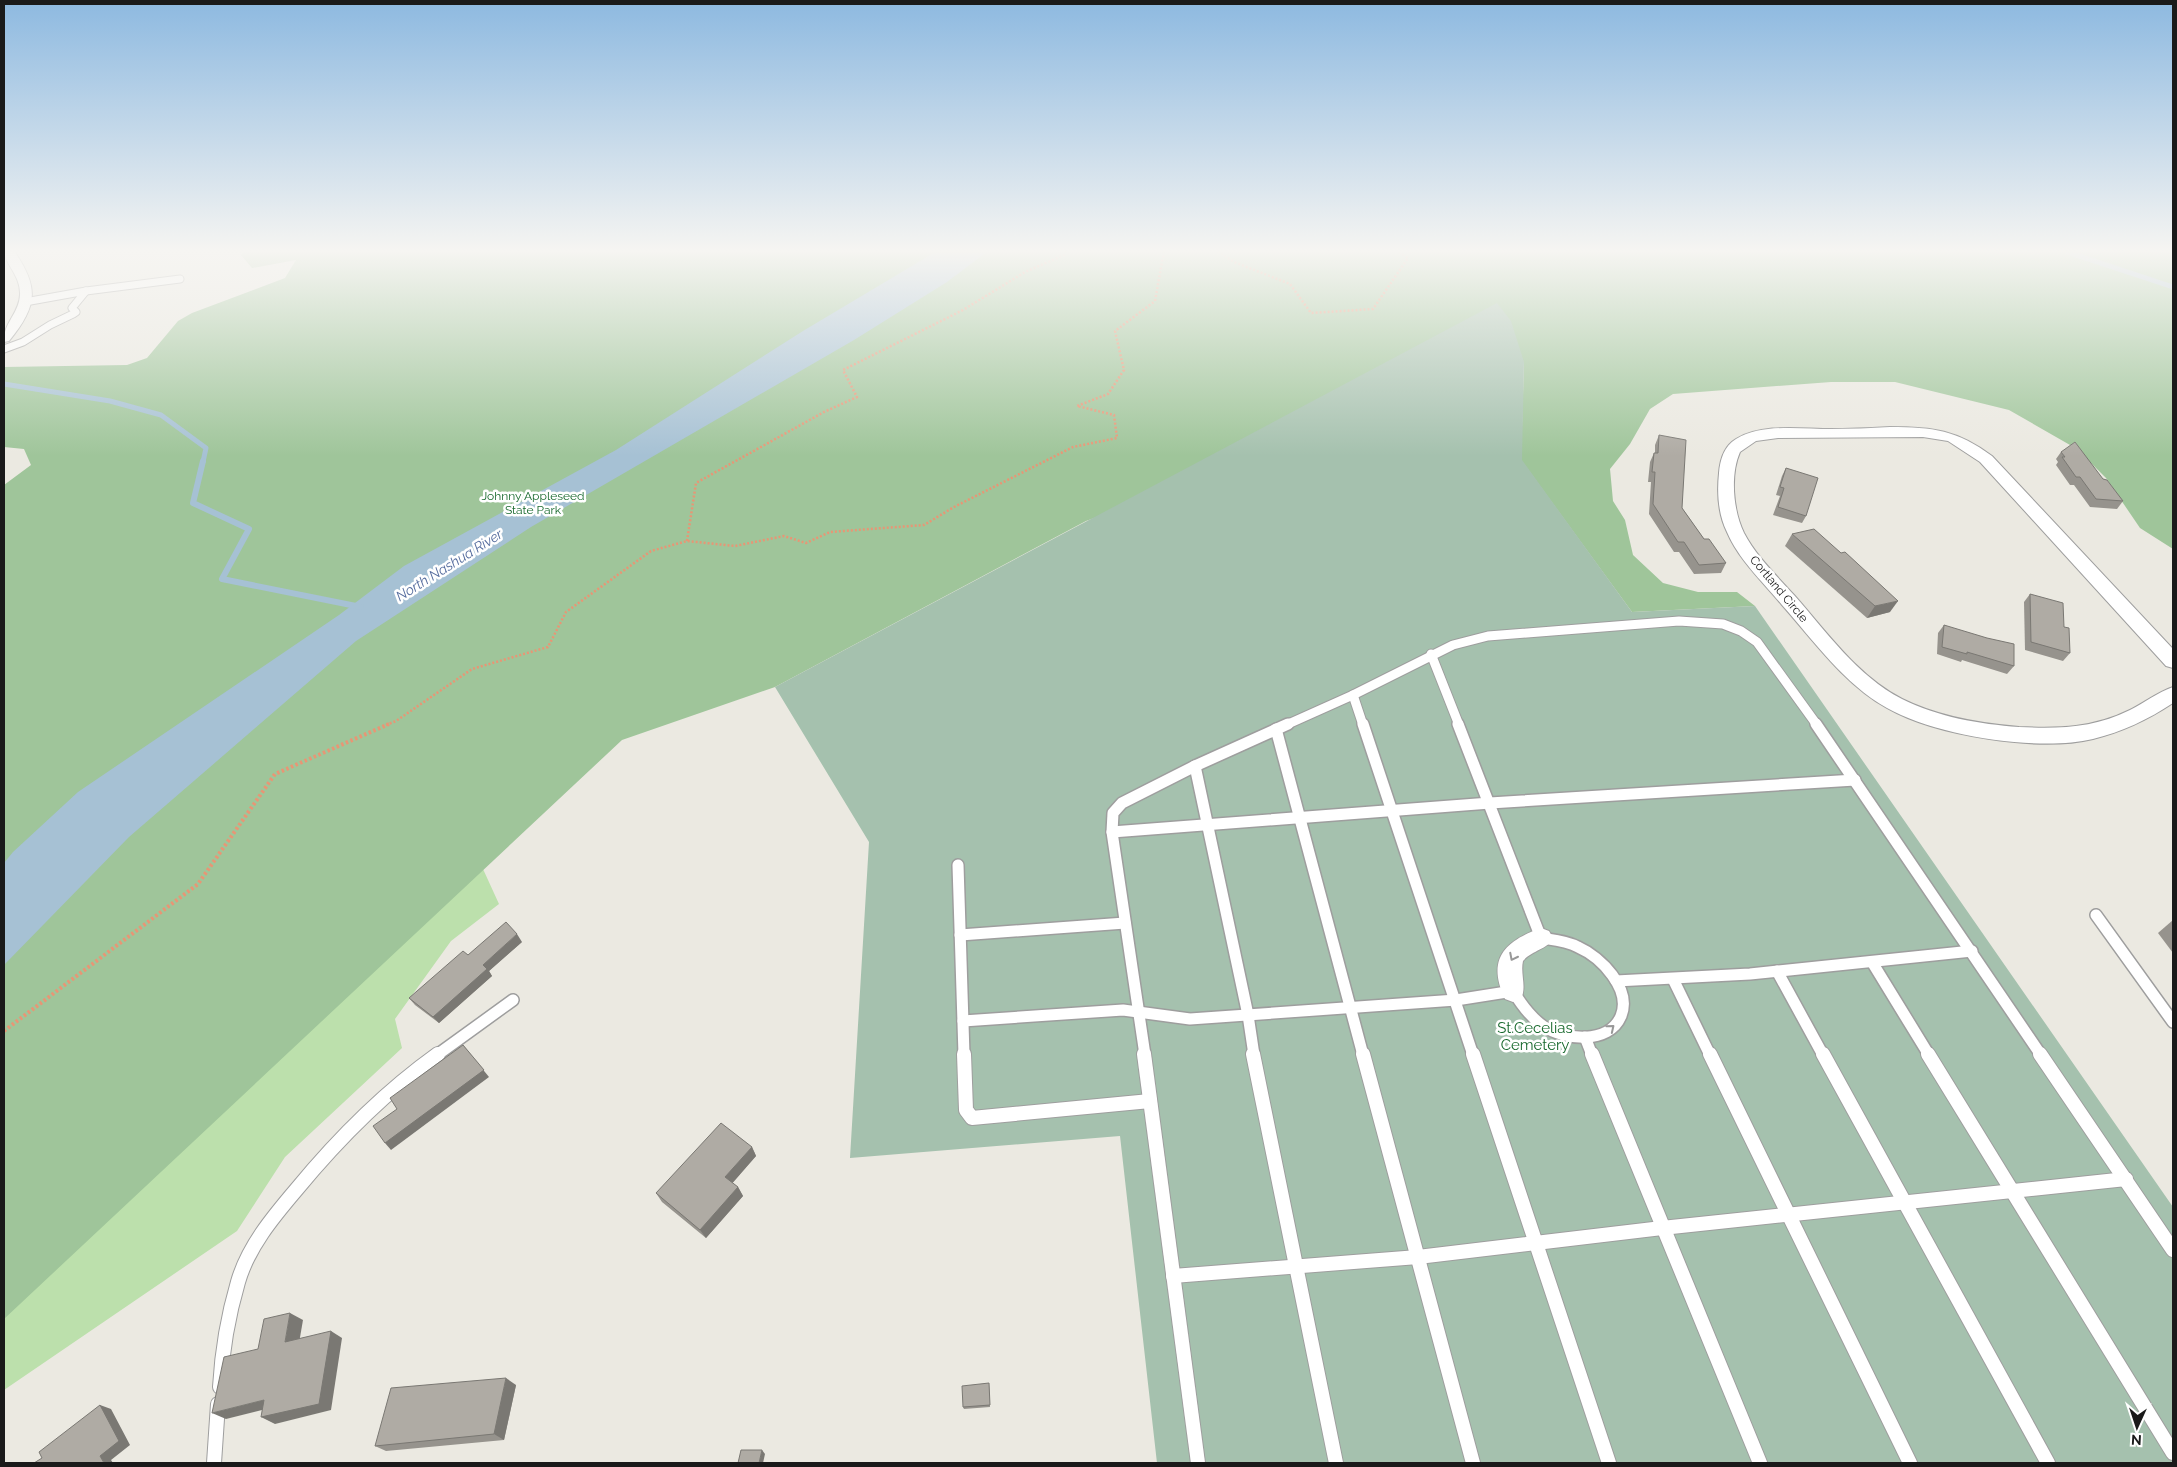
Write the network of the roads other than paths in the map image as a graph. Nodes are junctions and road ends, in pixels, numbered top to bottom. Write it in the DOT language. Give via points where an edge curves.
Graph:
graph roads {
  1 [pos="19,319"];
  2 [pos="64,319"];
  3 [pos="4,338"];
  4 [pos="4,349"];
  5 [pos="1432,654"];
  6 [pos="2173,661"];
  7 [pos="2173,694"];
  8 [pos="1353,695"];
  9 [pos="1276,729"];
  10 [pos="1195,766"];
  11 [pos="1855,780"];
  12 [pos="1490,802"];
  13 [pos="1392,811"];
  14 [pos="1298,818"];
  15 [pos="1208,826"];
  16 [pos="1112,832"];
  17 [pos="958,864"];
  18 [pos="2096,915"];
  19 [pos="1125,923"];
  20 [pos="960,935"];
  21 [pos="1541,938"];
  22 [pos="1972,951"];
  23 [pos="1872,962"];
  24 [pos="1777,971"];
  25 [pos="1673,979"];
  26 [pos="1616,981"];
  27 [pos="1513,991"];
  28 [pos="513,1000"];
  29 [pos="1456,1000"];
  30 [pos="1350,1009"];
  31 [pos="1139,1013"];
  32 [pos="1248,1015"];
  33 [pos="963,1021"];
  34 [pos="2173,1022"];
  35 [pos="1585,1037"];
  36 [pos="1150,1101"];
  37 [pos="2126,1179"];
  38 [pos="2011,1191"];
  39 [pos="1906,1203"];
  40 [pos="1788,1216"];
  41 [pos="1662,1228"];
  42 [pos="1536,1242"];
  43 [pos="2173,1250"];
  44 [pos="1418,1257"];
  45 [pos="1297,1267"];
  46 [pos="1173,1276"];
  47 [pos="2173,1453"];
  48 [pos="214,1463"];
  49 [pos="1198,1463"];
  50 [pos="1336,1463"];
  51 [pos="1473,1463"];
  52 [pos="1609,1463"];
  53 [pos="1760,1463"];
  54 [pos="1910,1463"];
  55 [pos="2048,1463"];
  1 -- 3 [label="street"];
  2 -- 4 [label="lane" via="26,341"];
  5 -- 8 [label="lane"];
  5 -- 11 [label="lane" via="1488,636 1679,621 1723,624 1757,642"];
  5 -- 12 [label="lane"];
  6 -- 7 [label="street, Cortland Circle" via="1986,459 1957,440 1927,434 1769,434 1744,441 1733,450 1727,469 1728,506 1735,531 1752,559 1843,663 1895,704 1932,719 1966,727 2032,734 2081,734 2107,728"];
  8 -- 9 [label="lane"];
  8 -- 13 [label="lane"];
  9 -- 10 [label="lane"];
  9 -- 14 [label="lane"];
  10 -- 15 [label="lane"];
  10 -- 16 [label="lane" via="1122,803 1113,812"];
  11 -- 12 [label="lane"];
  11 -- 22 [label="lane"];
  12 -- 13 [label="lane"];
  12 -- 21 [label="lane"];
  13 -- 14 [label="lane"];
  13 -- 29 [label="lane"];
  14 -- 15 [label="lane"];
  14 -- 30 [label="lane"];
  15 -- 16 [label="lane"];
  15 -- 32 [label="lane"];
  16 -- 19 [label="lane"];
  17 -- 20 [label="lane"];
  18 -- 34 [label="lane"];
  19 -- 20 [label="lane"];
  19 -- 31 [label="lane"];
  20 -- 33 [label="lane"];
  21 -- 26 [label="lane" via="1564,941 1584,949 1601,961"];
  21 -- 27 [label="street, one-way" via="1523,944 1513,954 1508,968"];
  22 -- 23 [label="lane"];
  22 -- 37 [label="lane"];
  23 -- 24 [label="lane"];
  23 -- 38 [label="lane"];
  24 -- 25 [label="lane"];
  24 -- 39 [label="lane"];
  25 -- 26 [label="lane"];
  25 -- 40 [label="lane"];
  35 -- 26 [label="lane, one-way" via="1600,1035 1615,1027 1622,1014"];
  27 -- 29 [label="lane"];
  27 -- 35 [label="lane" via="1523,1008 1546,1028"];
  28 -- 48 [label="lane" via="406,1077 332,1146 263,1229 238,1281 222,1358"];
  29 -- 30 [label="lane"];
  29 -- 42 [label="lane"];
  30 -- 32 [label="lane"];
  30 -- 44 [label="lane"];
  31 -- 32 [label="lane" via="1190,1019"];
  31 -- 33 [label="lane" via="1123,1010"];
  31 -- 36 [label="lane"];
  32 -- 45 [label="lane"];
  33 -- 36 [label="lane" via="966,1110 972,1118"];
  35 -- 41 [label="lane"];
  36 -- 46 [label="lane"];
  37 -- 38 [label="lane"];
  37 -- 43 [label="lane"];
  38 -- 39 [label="lane"];
  38 -- 47 [label="lane"];
  39 -- 40 [label="lane"];
  39 -- 55 [label="lane"];
  40 -- 41 [label="lane"];
  40 -- 54 [label="lane"];
  41 -- 42 [label="lane"];
  41 -- 53 [label="lane"];
  42 -- 44 [label="lane"];
  42 -- 52 [label="lane"];
  44 -- 45 [label="lane"];
  44 -- 51 [label="lane"];
  45 -- 46 [label="lane"];
  45 -- 50 [label="lane"];
  46 -- 49 [label="lane"];
}
